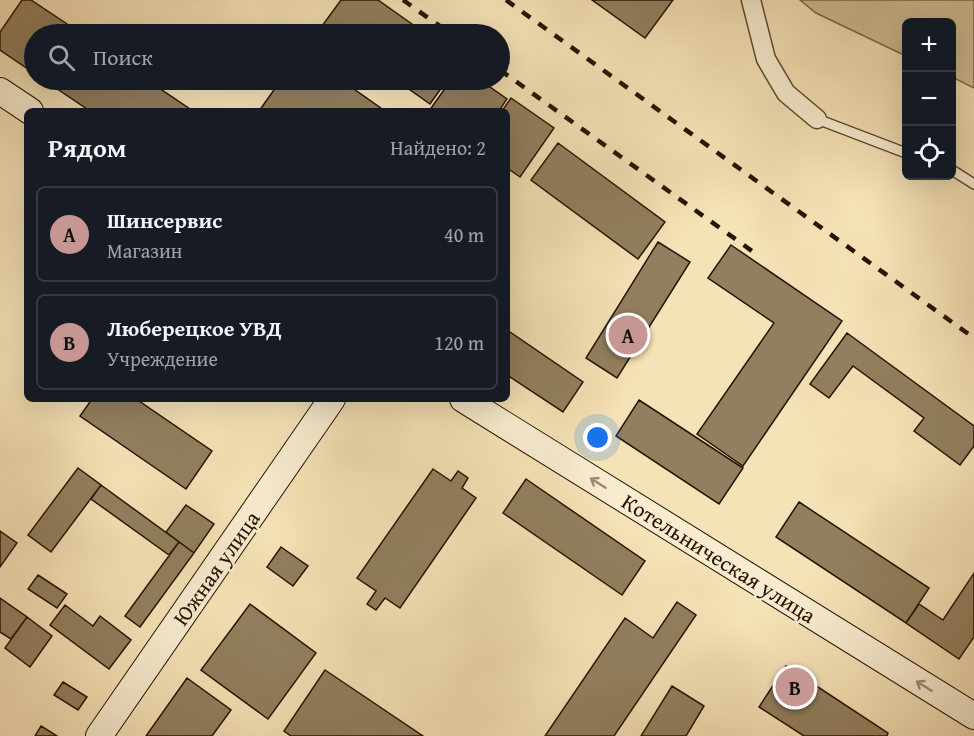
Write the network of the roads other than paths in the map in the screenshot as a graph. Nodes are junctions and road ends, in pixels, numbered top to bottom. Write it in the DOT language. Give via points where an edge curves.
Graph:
graph roads {
  1 [pos="751,0"];
  2 [pos="0,91"];
  3 [pos="26,108"];
  4 [pos="817,119"];
  5 [pos="902,151"];
  6 [pos="956,173"];
  7 [pos="974,184"];
  8 [pos="330,402"];
  9 [pos="468,402"];
  10 [pos="974,716"];
  11 [pos="99,736"];
  1 -- 4 [label="street" via="766,59 786,93"];
  2 -- 3 [label="street"];
  4 -- 5 [label="lane"];
  6 -- 7 [label="lane"];
  8 -- 11 [label="street, Южная улица"];
  10 -- 9 [label="street, Котельническая улица, one-way"];
}
